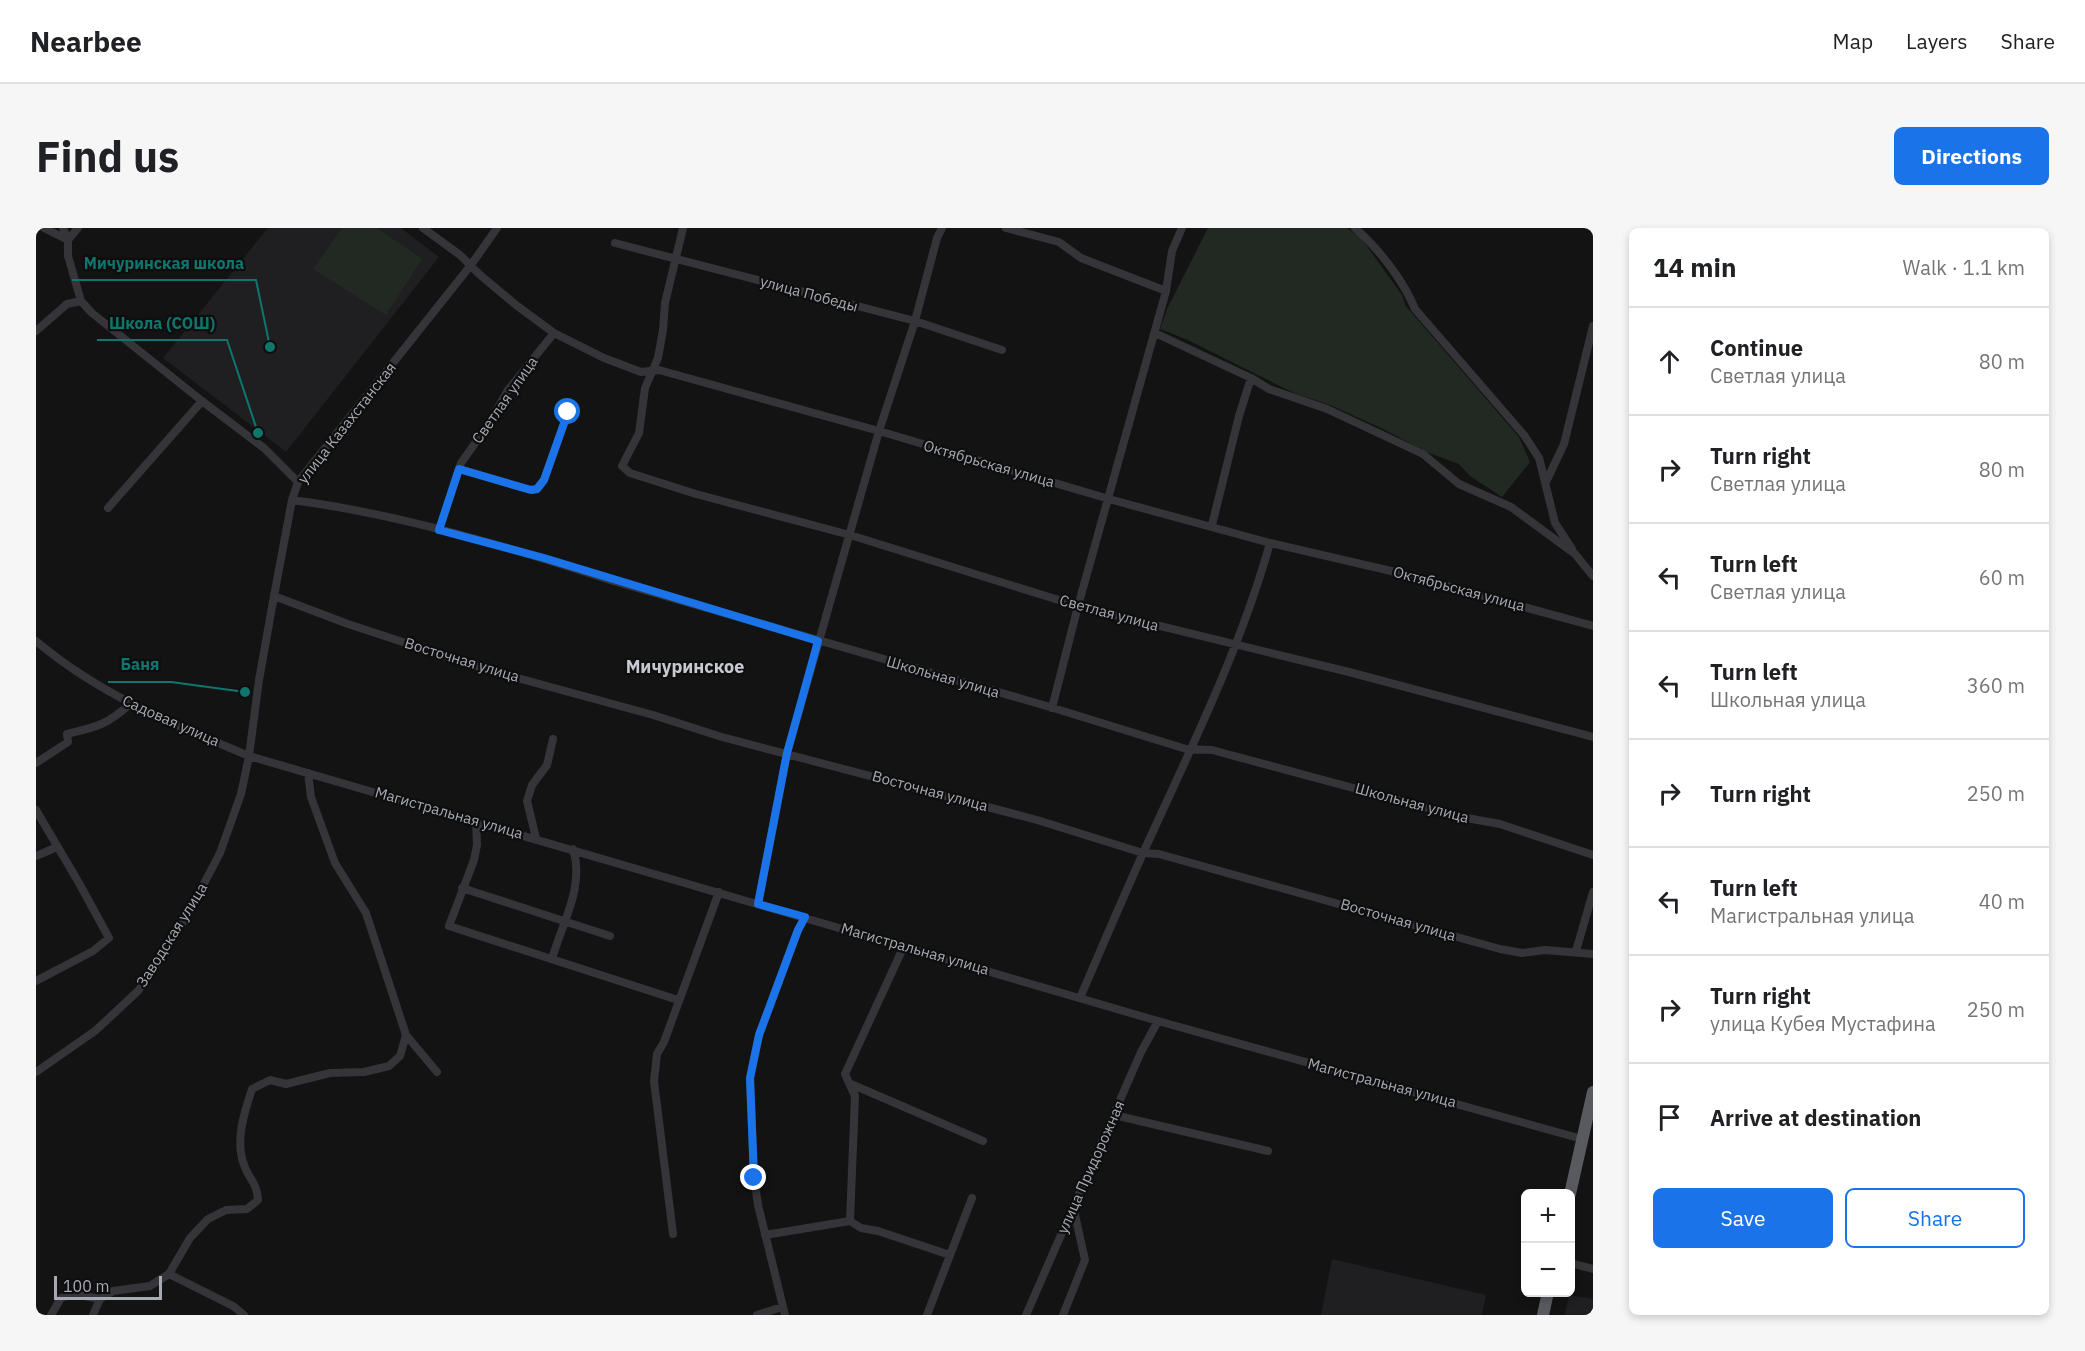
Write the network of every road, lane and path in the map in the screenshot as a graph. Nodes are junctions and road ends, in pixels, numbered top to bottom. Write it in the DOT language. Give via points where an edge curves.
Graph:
graph roads {
  1 [pos="44,228"];
  2 [pos="63,228"];
  3 [pos="78,228"];
  4 [pos="423,228"];
  5 [pos="497,228"];
  6 [pos="683,228"];
  7 [pos="942,228"];
  8 [pos="1006,228"];
  9 [pos="1182,228"];
  10 [pos="1355,228"];
  11 [pos="68,240"];
  12 [pos="615,243"];
  13 [pos="676,259"];
  14 [pos="471,266"];
  15 [pos="1166,291"];
  16 [pos="81,301"];
  17 [pos="915,321"];
  18 [pos="1593,326"];
  19 [pos="36,331"];
  20 [pos="554,333"];
  21 [pos="1155,333"];
  22 [pos="1002,350"];
  23 [pos="653,371"];
  24 [pos="1251,378"];
  25 [pos="202,401"];
  26 [pos="568,412"];
  27 [pos="879,431"];
  28 [pos="459,469"];
  29 [pos="298,482"];
  30 [pos="1546,482"];
  31 [pos="1109,499"];
  32 [pos="292,500"];
  33 [pos="108,508"];
  34 [pos="1212,525"];
  35 [pos="439,530"];
  36 [pos="850,535"];
  37 [pos="1270,543"];
  38 [pos="1575,554"];
  39 [pos="1593,576"];
  40 [pos="274,596"];
  41 [pos="1078,606"];
  42 [pos="1593,626"];
  43 [pos="36,641"];
  44 [pos="818,641"];
  45 [pos="1234,645"];
  46 [pos="130,704"];
  47 [pos="1052,708"];
  48 [pos="1593,737"];
  49 [pos="553,739"];
  50 [pos="1191,749"];
  51 [pos="787,753"];
  52 [pos="249,756"];
  53 [pos="36,763"];
  54 [pos="308,773"];
  55 [pos="36,810"];
  56 [pos="476,821"];
  57 [pos="536,838"];
  58 [pos="57,847"];
  59 [pos="573,849"];
  60 [pos="1592,852"];
  61 [pos="1143,853"];
  62 [pos="36,856"];
  63 [pos="462,888"];
  64 [pos="719,892"];
  65 [pos="1593,892"];
  66 [pos="758,904"];
  67 [pos="805,917"];
  68 [pos="564,922"];
  69 [pos="610,936"];
  70 [pos="904,946"];
  71 [pos="1576,951"];
  72 [pos="1593,954"];
  73 [pos="552,960"];
  74 [pos="36,981"];
  75 [pos="1080,998"];
  76 [pos="678,1000"];
  77 [pos="1158,1021"];
  78 [pos="405,1035"];
  79 [pos="36,1072"];
  80 [pos="437,1072"];
  81 [pos="851,1084"];
  82 [pos="1593,1092"];
  83 [pos="1114,1115"];
  84 [pos="1582,1138"];
  85 [pos="983,1141"];
  86 [pos="1268,1151"];
  87 [pos="1571,1189"];
  88 [pos="972,1198"];
  89 [pos="1073,1206"];
  90 [pos="850,1221"];
  91 [pos="673,1234"];
  92 [pos="765,1235"];
  93 [pos="950,1255"];
  94 [pos="1575,1264"];
  95 [pos="1593,1269"];
  96 [pos="169,1274"];
  97 [pos="1547,1297"];
  98 [pos="100,1299"];
  99 [pos="784,1311"];
  100 [pos="51,1315"];
  101 [pos="93,1315"];
  102 [pos="244,1315"];
  103 [pos="757,1315"];
  104 [pos="927,1315"];
  105 [pos="1026,1315"];
  106 [pos="1063,1315"];
  107 [pos="1543,1315"];
  1 -- 11 [label="street"];
  2 -- 11 [label="street"];
  3 -- 11 [label="street"];
  4 -- 14 [label="street, Октябрьская улица"];
  5 -- 14 [label="street, улица Казахстанская"];
  6 -- 13 [label="street"];
  7 -- 17 [label="street"];
  8 -- 15 [label="street" via="1059,242 1081,258"];
  9 -- 15 [label="street" via="1172,251"];
  10 -- 30 [label="street" via="1408,290 1415,309 1524,435 1539,458"];
  11 -- 16 [label="street" via="68,256"];
  12 -- 13 [label="street, улица Победы"];
  13 -- 17 [label="street, улица Победы"];
  13 -- 23 [label="street"];
  14 -- 20 [label="street, Октябрьская улица"];
  14 -- 29 [label="street, улица Казахстанская"];
  15 -- 21 [label="street"];
  16 -- 19 [label="street" via="67,304"];
  16 -- 25 [label="street"];
  17 -- 22 [label="street, улица Победы"];
  17 -- 27 [label="street"];
  18 -- 30 [label="street" via="1564,444"];
  20 -- 23 [label="street, Октябрьская улица" via="604,358 641,372"];
  20 -- 28 [label="street, Светлая улица" via="508,390"];
  21 -- 24 [label="street"];
  21 -- 31 [label="street"];
  23 -- 27 [label="street, Октябрьская улица"];
  23 -- 36 [label="street, Светлая улица" via="645,388 639,433 622,466 630,473"];
  24 -- 34 [label="street"];
  24 -- 38 [label="street" via="1423,454 1459,484 1511,507"];
  25 -- 29 [label="street" via="264,448"];
  25 -- 33 [label="street"];
  26 -- 28 [label="street" via="544,480 537,489"];
  27 -- 31 [label="street, Октябрьская улица"];
  27 -- 36 [label="street"];
  28 -- 35 [label="street, Светлая улица"];
  29 -- 32 [label="street, улица Казахстанская"];
  30 -- 38 [label="street" via="1555,523"];
  31 -- 34 [label="street, Октябрьская улица"];
  31 -- 41 [label="street"];
  32 -- 35 [label="street, Школьная улица" via="333,505"];
  32 -- 40 [label="street, улица Казахстанская"];
  34 -- 37 [label="street, Октябрьская улица"];
  35 -- 44 [label="street, Школьная улица"];
  36 -- 41 [label="street, Светлая улица"];
  36 -- 44 [label="street"];
  37 -- 42 [label="street, Октябрьская улица" via="1404,574"];
  37 -- 45 [label="street"];
  38 -- 39 [label="street"];
  40 -- 51 [label="street, Восточная улица" via="485,669"];
  40 -- 52 [label="street, улица Казахстанская"];
  41 -- 45 [label="street, Светлая улица"];
  41 -- 47 [label="street"];
  43 -- 46 [label="street, Садовая улица" via="70,668"];
  44 -- 47 [label="street, Школьная улица"];
  44 -- 51 [label="street"];
  45 -- 48 [label="street, Светлая улица"];
  45 -- 50 [label="street"];
  46 -- 52 [label="street, Садовая улица"];
  46 -- 53 [label="street" via="104,725 67,734 68,742"];
  47 -- 50 [label="street, Школьная улица"];
  49 -- 57 [label="street" via="547,765 528,795"];
  50 -- 60 [label="street, Школьная улица" via="1212,750 1500,824"];
  50 -- 61 [label="street"];
  51 -- 61 [label="street, Восточная улица" via="1037,820"];
  51 -- 66 [label="street"];
  52 -- 54 [label="street, Магистральная улица"];
  52 -- 79 [label="street, Заводская улица" via="241,794 220,853 153,970 124,1005 95,1031"];
  54 -- 56 [label="street, Магистральная улица"];
  54 -- 78 [label="street" via="311,797 335,863 366,912"];
  55 -- 58 [label="street"];
  56 -- 57 [label="street, Магистральная улица"];
  56 -- 63 [label="street" via="474,860"];
  57 -- 59 [label="street, Магистральная улица"];
  58 -- 62 [label="street"];
  58 -- 74 [label="street" via="109,938 93,951"];
  59 -- 64 [label="street, Магистральная улица"];
  59 -- 68 [label="street" via="577,885"];
  61 -- 71 [label="street, Восточная улица" via="1171,857 1500,949 1522,953"];
  61 -- 75 [label="street"];
  63 -- 68 [label="street"];
  63 -- 73 [label="street" via="449,926"];
  64 -- 66 [label="street, Магистральная улица"];
  64 -- 76 [label="street"];
  65 -- 71 [label="street"];
  66 -- 67 [label="street, Магистральная улица"];
  67 -- 70 [label="street, Магистральная улица"];
  67 -- 92 [label="street" via="759,1035 750,1078 754,1178"];
  68 -- 69 [label="street"];
  68 -- 73 [label="street"];
  70 -- 75 [label="street, Магистральная улица"];
  70 -- 81 [label="street" via="845,1074"];
  71 -- 72 [label="street, Восточная улица"];
  73 -- 76 [label="street"];
  75 -- 77 [label="street, Магистральная улица"];
  76 -- 91 [label="street" via="657,1054 654,1081"];
  77 -- 83 [label="street, улица Придорожная"];
  77 -- 84 [label="street, Магистральная улица"];
  78 -- 80 [label="street"];
  78 -- 96 [label="street" via="400,1056 389,1066 364,1072 330,1073 286,1084 270,1080 252,1089 239,1149 244,1167 257,1187 258,1200 247,1209 226,1210 208,1220 190,1238"];
  81 -- 85 [label="street"];
  81 -- 90 [label="street" via="855,1096"];
  82 -- 84 [label="highway"];
  83 -- 86 [label="street"];
  83 -- 89 [label="street, улица Придорожная"];
  84 -- 87 [label="highway"];
  88 -- 93 [label="street"];
  89 -- 105 [label="street, улица Придорожная"];
  89 -- 106 [label="street" via="1085,1260"];
  90 -- 92 [label="street"];
  90 -- 93 [label="street" via="861,1228"];
  92 -- 99 [label="street"];
  93 -- 104 [label="street"];
  94 -- 95 [label="street"];
  96 -- 98 [label="street" via="150,1286 113,1291"];
  96 -- 102 [label="street" via="233,1305"];
  97 -- 107 [label="highway"];
  98 -- 100 [label="street" via="73,1294 61,1298"];
  98 -- 101 [label="street"];
  99 -- 103 [label="street"];
}
